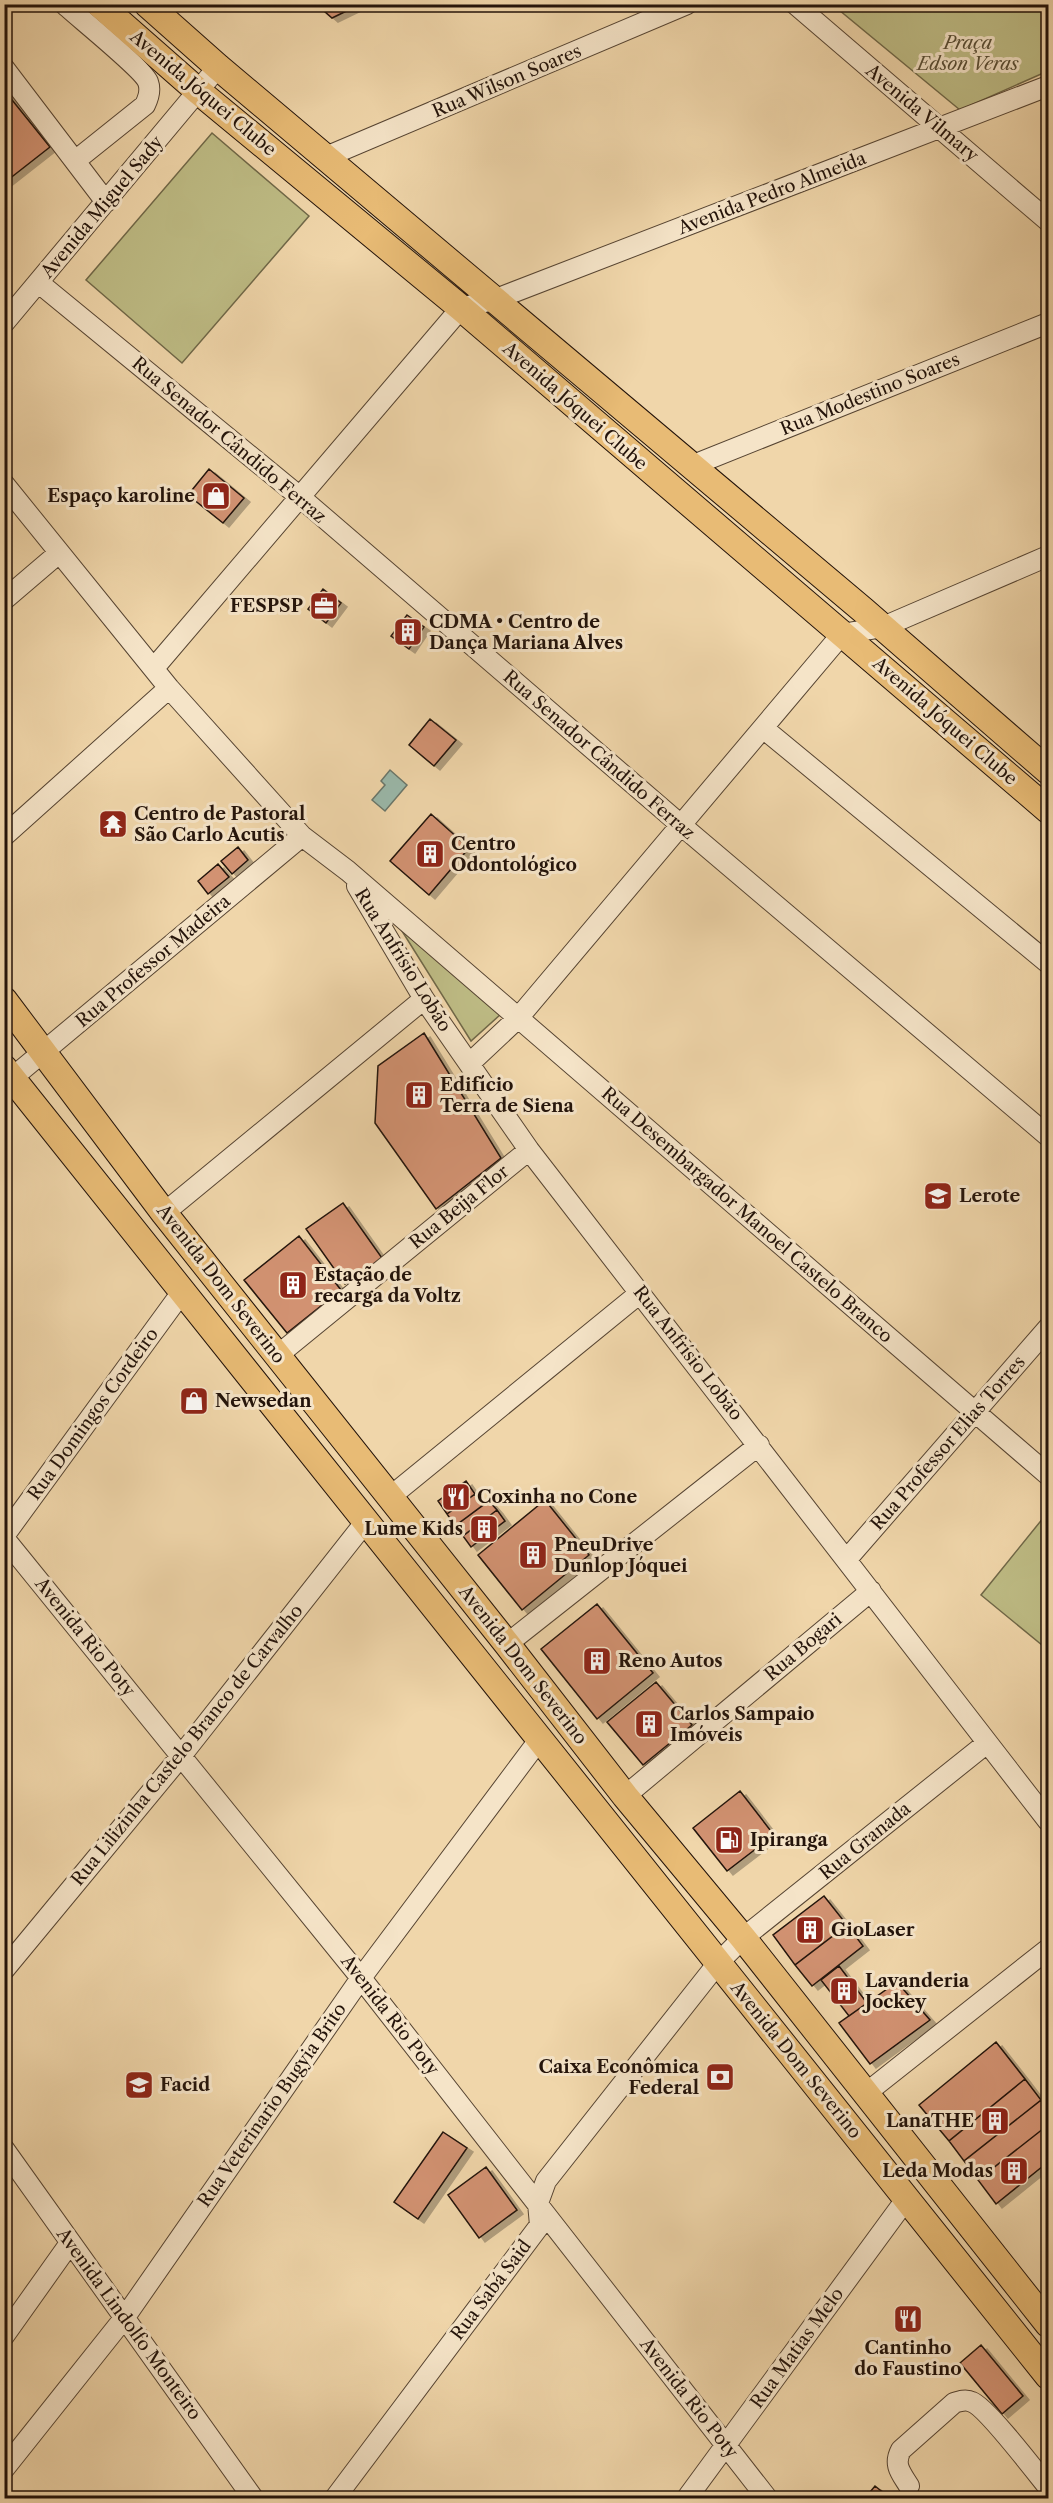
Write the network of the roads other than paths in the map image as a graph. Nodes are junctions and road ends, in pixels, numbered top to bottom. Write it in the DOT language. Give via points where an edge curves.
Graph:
graph roads {
  1 [pos="64,4"];
  2 [pos="99,4"];
  3 [pos="147,4"];
  4 [pos="687,4"];
  5 [pos="795,4"];
  6 [pos="218,67"];
  7 [pos="4,68"];
  8 [pos="1048,86"];
  9 [pos="198,91"];
  10 [pos="942,129"];
  11 [pos="326,157"];
  12 [pos="75,161"];
  13 [pos="106,202"];
  14 [pos="1048,221"];
  15 [pos="39,283"];
  16 [pos="496,299"];
  17 [pos="461,308"];
  18 [pos="4,322"];
  19 [pos="1048,323"];
  20 [pos="691,466"];
  21 [pos="4,484"];
  22 [pos="300,498"];
  23 [pos="60,553"];
  24 [pos="1048,556"];
  25 [pos="4,600"];
  26 [pos="883,627"];
  27 [pos="842,634"];
  28 [pos="154,668"];
  29 [pos="169,688"];
  30 [pos="763,728"];
  31 [pos="1048,771"];
  32 [pos="1048,810"];
  33 [pos="681,825"];
  34 [pos="4,836"];
  35 [pos="302,836"];
  36 [pos="348,871"];
  37 [pos="1048,963"];
  38 [pos="424,999"];
  39 [pos="4,1000"];
  40 [pos="519,1017"];
  41 [pos="42,1053"];
  42 [pos="469,1064"];
  43 [pos="7,1078"];
  44 [pos="1048,1136"];
  45 [pos="529,1150"];
  46 [pos="164,1213"];
  47 [pos="182,1292"];
  48 [pos="640,1293"];
  49 [pos="1048,1328"];
  50 [pos="278,1355"];
  51 [pos="975,1412"];
  52 [pos="759,1445"];
  53 [pos="1048,1475"];
  54 [pos="390,1497"];
  55 [pos="367,1520"];
  56 [pos="4,1537"];
  57 [pos="847,1559"];
  58 [pos="871,1591"];
  59 [pos="507,1644"];
  60 [pos="539,1740"];
  61 [pos="987,1743"];
  62 [pos="181,1756"];
  63 [pos="625,1796"];
  64 [pos="1048,1821"];
  65 [pos="743,1938"];
  66 [pos="1048,1949"];
  67 [pos="718,1963"];
  68 [pos="4,1970"];
  69 [pos="361,1978"];
  70 [pos="865,2094"];
  71 [pos="4,2149"];
  72 [pos="908,2198"];
  73 [pos="538,2203"];
  74 [pos="70,2243"];
  75 [pos="125,2318"];
  76 [pos="1048,2324"];
  77 [pos="4,2336"];
  78 [pos="1048,2376"];
  79 [pos="727,2445"];
  80 [pos="4,2469"];
  81 [pos="909,2486"];
  82 [pos="1048,2487"];
  83 [pos="254,2499"];
  84 [pos="335,2499"];
  85 [pos="687,2499"];
  86 [pos="767,2499"];
  1 -- 12 [label="street" via="139,70 149,93 145,105"];
  2 -- 9 [label="main road, Avenida Jóquei Clube"];
  3 -- 6 [label="main road, Avenida Jóquei Clube"];
  4 -- 11 [label="street, Rua Wilson Soares"];
  5 -- 10 [label="street, Avenida Vilmary"];
  6 -- 9 [label="street, Avenida Miguel Sady"];
  6 -- 11 [label="main road, Avenida Jóquei Clube"];
  7 -- 12 [label="street"];
  8 -- 10 [label="street, Avenida Pedro Almeida"];
  9 -- 13 [label="street, Avenida Miguel Sady"];
  9 -- 17 [label="main road, Avenida Jóquei Clube"];
  10 -- 14 [label="street, Avenida Vilmary"];
  10 -- 16 [label="street, Avenida Pedro Almeida"];
  11 -- 16 [label="main road, Avenida Jóquei Clube"];
  12 -- 13 [label="street"];
  13 -- 15 [label="street, Avenida Miguel Sady"];
  15 -- 18 [label="street, Avenida Miguel Sady"];
  15 -- 22 [label="street, Rua Senador Cândido Ferraz"];
  16 -- 17 [label="street, Avenida Pedro Almeida"];
  16 -- 20 [label="main road, Avenida Jóquei Clube"];
  17 -- 22 [label="street"];
  17 -- 27 [label="main road, Avenida Jóquei Clube"];
  19 -- 20 [label="street, Rua Modestino Soares"];
  20 -- 26 [label="main road, Avenida Jóquei Clube"];
  21 -- 23 [label="street, Rua Desembargador Manoel Castelo Branco"];
  22 -- 28 [label="street"];
  22 -- 33 [label="street, Rua Senador Cândido Ferraz"];
  23 -- 25 [label="street"];
  23 -- 28 [label="street, Rua Desembargador Manoel Castelo Branco"];
  24 -- 26 [label="street"];
  26 -- 27 [label="street"];
  26 -- 31 [label="main road, Avenida Jóquei Clube"];
  27 -- 30 [label="street"];
  27 -- 32 [label="main road, Avenida Jóquei Clube"];
  28 -- 29 [label="street, Rua Desembargador Manoel Castelo Branco"];
  29 -- 34 [label="street"];
  29 -- 35 [label="street, Rua Desembargador Manoel Castelo Branco"];
  30 -- 33 [label="street"];
  30 -- 37 [label="street"];
  33 -- 40 [label="street"];
  33 -- 44 [label="street, Rua Senador Cândido Ferraz"];
  35 -- 36 [label="street, Rua Desembargador Manoel Castelo Branco"];
  35 -- 41 [label="street, Rua Professor Madeira"];
  36 -- 38 [label="street, Rua Anfrísio Lobão"];
  36 -- 40 [label="street, Rua Desembargador Manoel Castelo Branco"];
  38 -- 42 [label="street, Rua Anfrísio Lobão"];
  38 -- 46 [label="street"];
  39 -- 41 [label="main road, Avenida Dom Severino"];
  40 -- 42 [label="street"];
  40 -- 51 [label="street, Rua Desembargador Manoel Castelo Branco"];
  41 -- 43 [label="street, Rua Professor Madeira"];
  41 -- 46 [label="main road, Avenida Dom Severino"];
  42 -- 45 [label="street, Rua Anfrísio Lobão"];
  43 -- 47 [label="main road, Avenida Dom Severino"];
  45 -- 48 [label="street, Rua Anfrísio Lobão"];
  45 -- 50 [label="street, Rua Beija Flor"];
  46 -- 50 [label="main road, Avenida Dom Severino"];
  47 -- 55 [label="main road, Avenida Dom Severino"];
  47 -- 56 [label="street, Rua Domingos Cordeiro"];
  48 -- 52 [label="street, Rua Anfrísio Lobão"];
  48 -- 54 [label="street"];
  49 -- 51 [label="street, Rua Professor Elias Torres"];
  50 -- 54 [label="main road, Avenida Dom Severino"];
  51 -- 53 [label="street, Rua Desembargador Manoel Castelo Branco"];
  51 -- 57 [label="street, Rua Professor Elias Torres"];
  52 -- 57 [label="street, Rua Anfrísio Lobão"];
  52 -- 59 [label="street"];
  54 -- 59 [label="main road, Avenida Dom Severino"];
  55 -- 60 [label="main road, Avenida Dom Severino"];
  55 -- 62 [label="street, Rua Lilizinha Castelo Branco de Carvalho"];
  56 -- 62 [label="street, Avenida Rio Poty"];
  57 -- 58 [label="street, Rua Anfrísio Lobão"];
  58 -- 61 [label="street, Rua Anfrísio Lobão"];
  58 -- 63 [label="street, Rua Bogari"];
  59 -- 63 [label="main road, Avenida Dom Severino"];
  60 -- 67 [label="main road, Avenida Dom Severino"];
  60 -- 69 [label="street, Rua Veterinario Bugyia Brito"];
  61 -- 64 [label="street, Rua Anfrísio Lobão"];
  61 -- 65 [label="street, Rua Granada"];
  62 -- 68 [label="street, Rua Lilizinha Castelo Branco de Carvalho"];
  62 -- 69 [label="street, Avenida Rio Poty"];
  63 -- 65 [label="main road, Avenida Dom Severino"];
  65 -- 67 [label="street, Rua Granada"];
  65 -- 70 [label="main road, Avenida Dom Severino"];
  66 -- 70 [label="street"];
  67 -- 72 [label="main road, Avenida Dom Severino"];
  67 -- 73 [label="street, Rua Sabá Said" via="546,2181"];
  69 -- 73 [label="street, Avenida Rio Poty"];
  69 -- 75 [label="street, Rua Veterinario Bugyia Brito"];
  70 -- 76 [label="main road, Avenida Dom Severino"];
  71 -- 74 [label="street, Avenida Lindolfo Monteiro"];
  72 -- 78 [label="main road, Avenida Dom Severino"];
  72 -- 79 [label="street, Rua Matias Melo"];
  73 -- 79 [label="street, Avenida Rio Poty"];
  73 -- 84 [label="street, Rua Sabá Said" via="540,2225"];
  74 -- 75 [label="street, Avenida Lindolfo Monteiro"];
  74 -- 77 [label="street"];
  75 -- 80 [label="street, Rua Veterinario Bugyia Brito"];
  75 -- 83 [label="street, Avenida Lindolfo Monteiro"];
  79 -- 85 [label="street, Rua Matias Melo"];
  79 -- 86 [label="street, Avenida Rio Poty"];
  81 -- 82 [label="street" via="896,2466 901,2450 954,2403 964,2400 975,2402 987,2414"];
}
